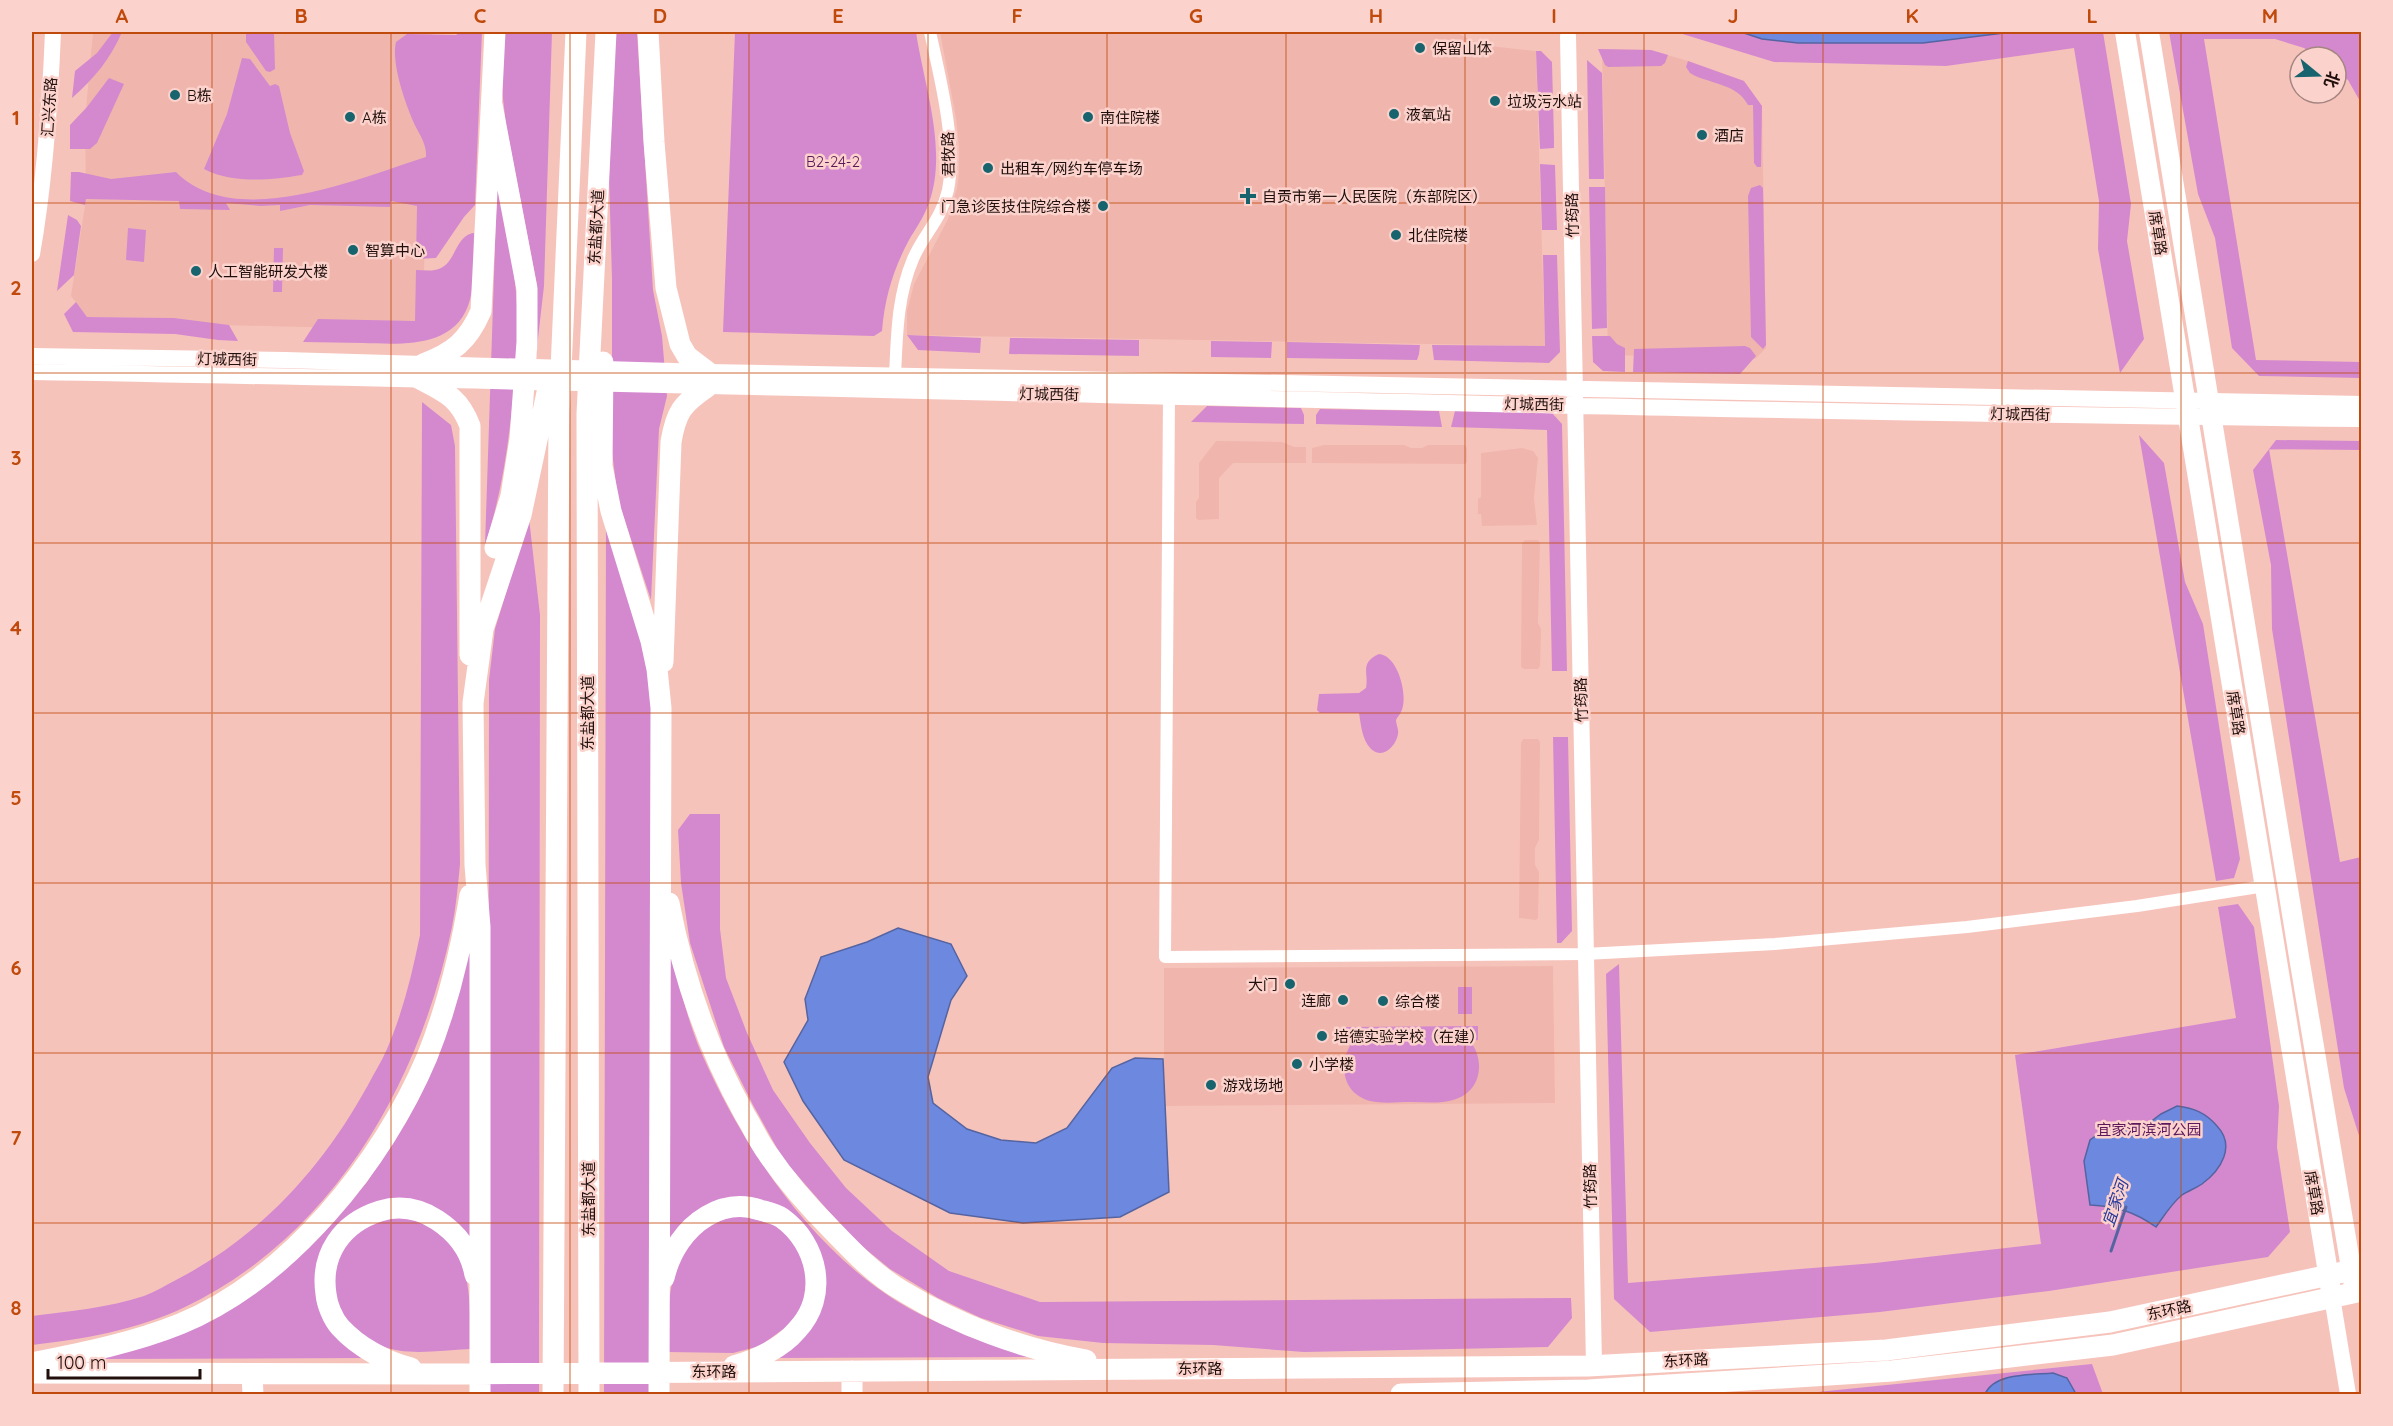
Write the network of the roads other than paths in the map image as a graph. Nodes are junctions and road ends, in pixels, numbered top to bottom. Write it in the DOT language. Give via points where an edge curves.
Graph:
graph roads {
  1 [pos="53,32"];
  2 [pos="495,32"];
  3 [pos="576,32"];
  4 [pos="606,32"];
  5 [pos="648,32"];
  6 [pos="930,32"];
  7 [pos="2126,32"];
  8 [pos="2149,32"];
  9 [pos="1568,36"];
  10 [pos="492,105"];
  11 [pos="32,254"];
  12 [pos="594,270"];
  13 [pos="563,315"];
  14 [pos="32,356"];
  15 [pos="420,371"];
  16 [pos="32,372"];
  17 [pos="895,375"];
  18 [pos="708,380"];
  19 [pos="1576,396"];
  20 [pos="1169,397"];
  21 [pos="2361,404"];
  22 [pos="2186,409"];
  23 [pos="2209,409"];
  24 [pos="2361,419"];
  25 [pos="469,636"];
  26 [pos="472,703"];
  27 [pos="661,708"];
  28 [pos="475,865"];
  29 [pos="662,865"];
  30 [pos="2265,886"];
  31 [pos="1585,954"];
  32 [pos="2356,1269"];
  33 [pos="2329,1275"];
  34 [pos="2358,1292"];
  35 [pos="480,1296"];
  36 [pos="2332,1297"];
  37 [pos="659,1299"];
  38 [pos="32,1363"];
  39 [pos="1596,1365"];
  40 [pos="1139,1369"];
  41 [pos="716,1371"];
  42 [pos="852,1371"];
  43 [pos="32,1373"];
  44 [pos="432,1374"];
  45 [pos="253,1385"];
  46 [pos="1597,1392"];
  47 [pos="480,1395"];
  48 [pos="553,1395"];
  49 [pos="589,1395"];
  50 [pos="659,1395"];
  51 [pos="852,1395"];
  52 [pos="1401,1395"];
  53 [pos="2348,1395"];
  1 -- 11 [label="street, 汇兴东路" via="46,153"];
  2 -- 10 [label="highway"];
  3 -- 13 [label="highway, 东盐都大道"];
  4 -- 12 [label="highway, 东盐都大道"];
  5 -- 18 [label="highway" via="666,288 680,344"];
  6 -- 17 [label="street, 君牧路" via="948,132 950,175 940,214 902,286"];
  7 -- 22 [label="main road, 席草路"];
  8 -- 23 [label="main road, 席草路"];
  9 -- 19 [label="street, 竹筠路"];
  10 -- 15 [label="highway" via="481,311 460,345"];
  10 -- 25 [label="highway" via="527,289 527,342 520,439 511,495"];
  12 -- 27 [label="highway" via="603,349 602,466 611,511 651,641"];
  12 -- 49 [label="highway, 东盐都大道" via="587,414"];
  13 -- 26 [label="highway" via="521,515 483,629"];
  13 -- 48 [label="highway, 东盐都大道"];
  14 -- 15 [label="street, 灯城西街"];
  15 -- 16 [label="street, 灯城西街"];
  15 -- 18 [label="street"];
  15 -- 25 [label="highway" via="464,409 470,426"];
  17 -- 18 [label="street, 灯城西街"];
  17 -- 19 [label="street, 灯城西街"];
  18 -- 20 [label="street, 灯城西街"];
  18 -- 27 [label="highway" via="687,401 674,422 671,442"];
  19 -- 20 [label="street, 灯城西街"];
  19 -- 22 [label="street, 灯城西街"];
  19 -- 31 [label="street, 竹筠路"];
  20 -- 31 [label="street" via="1165,957"];
  21 -- 23 [label="street, 灯城西街"];
  22 -- 23 [label="street, 灯城西街"];
  22 -- 30 [label="main road, 席草路"];
  23 -- 24 [label="street, 灯城西街"];
  23 -- 32 [label="main road, 席草路"];
  25 -- 26 [label="highway"];
  26 -- 28 [label="highway"];
  27 -- 29 [label="highway"];
  28 -- 35 [label="highway" via="480,927"];
  28 -- 38 [label="highway" via="452,985 427,1057 385,1136 320,1223 276,1264 227,1299 182,1323 128,1341"];
  29 -- 37 [label="highway"];
  29 -- 40 [label="highway" via="683,966 709,1043 767,1153 807,1205 862,1262 902,1292 950,1317 1052,1354"];
  30 -- 31 [label="street" via="1967,927 1775,944"];
  30 -- 33 [label="main road, 席草路"];
  31 -- 39 [label="street, 竹筠路"];
  32 -- 33 [label="highway, 东环路"];
  32 -- 34 [label="main road, 席草路"];
  33 -- 36 [label="main road, 席草路"];
  33 -- 39 [label="highway, 东环路" via="2110,1322 1886,1350"];
  34 -- 36 [label="highway, 东环路"];
  35 -- 44 [label="highway" via="465,1247 448,1227 430,1215 411,1209 377,1212 351,1225 333,1244 324,1282 326,1299 339,1326 385,1359"];
  35 -- 47 [label="highway"];
  36 -- 46 [label="highway, 东环路" via="2114,1345 1892,1371"];
  36 -- 53 [label="street, 席草路"];
  37 -- 41 [label="highway" via="667,1265 678,1243 695,1223 716,1211 737,1206 756,1209 780,1216 799,1233 811,1251 815,1293 798,1330 758,1357"];
  37 -- 50 [label="highway"];
  39 -- 40 [label="highway, 东环路"];
  39 -- 46 [label="street, 竹筠路"];
  40 -- 42 [label="highway, 东环路"];
  41 -- 42 [label="highway, 东环路"];
  41 -- 44 [label="highway, 东环路"];
  42 -- 51 [label="highway"];
  43 -- 45 [label="highway, 东环路"];
  44 -- 45 [label="highway, 东环路"];
  46 -- 52 [label="highway, 东环路"];
}
